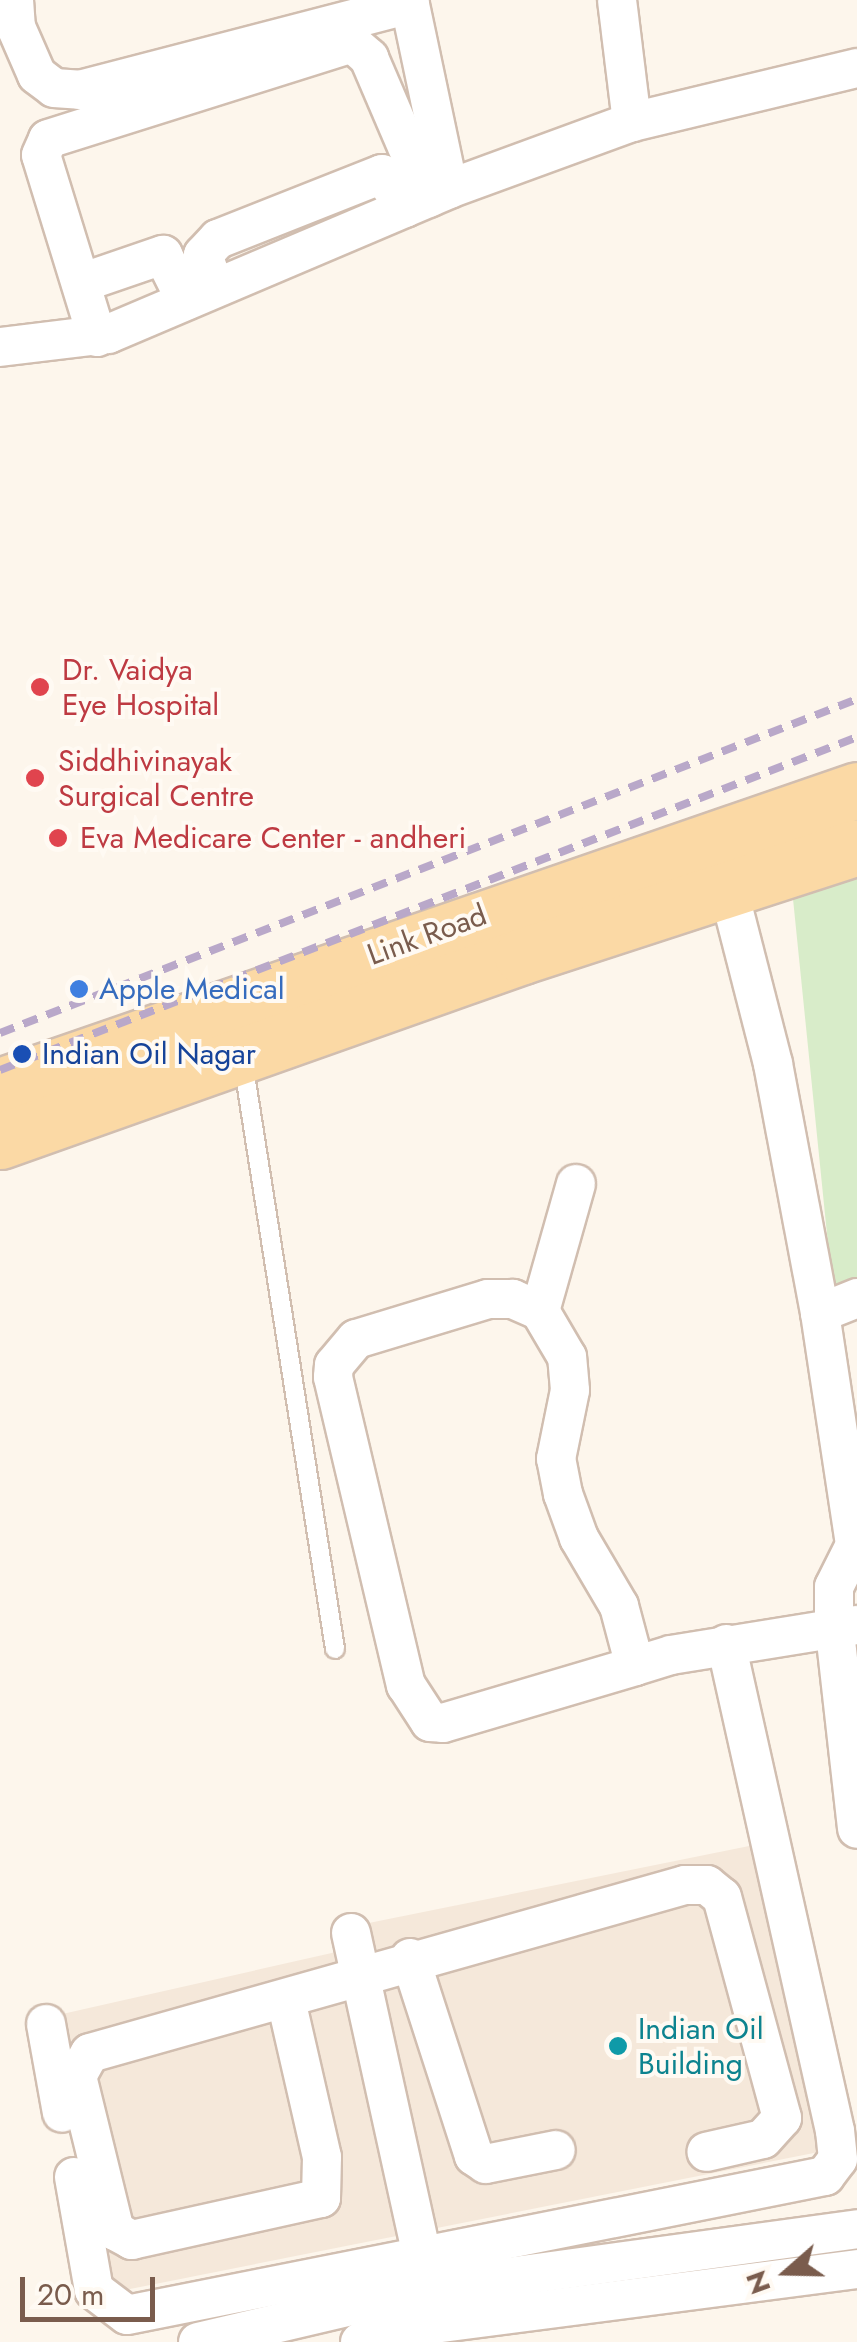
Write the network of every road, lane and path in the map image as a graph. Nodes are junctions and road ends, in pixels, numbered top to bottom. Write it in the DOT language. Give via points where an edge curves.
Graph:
graph roads {
  1 [pos="14,0"];
  2 [pos="617,0"];
  3 [pos="409,2"];
  4 [pos="857,68"];
  5 [pos="632,122"];
  6 [pos="320,198"];
  7 [pos="428,198"];
  8 [pos="258,223"];
  9 [pos="337,237"];
  10 [pos="276,263"];
  11 [pos="126,266"];
  12 [pos="81,283"];
  13 [pos="200,295"];
  14 [pos="146,317"];
  15 [pos="98,337"];
  16 [pos="0,348"];
  17 [pos="857,790"];
  18 [pos="714,838"];
  19 [pos="857,847"];
  20 [pos="729,890"];
  21 [pos="242,1055"];
  22 [pos="0,1086"];
  23 [pos="0,1141"];
  24 [pos="576,1184"];
  25 [pos="857,1298"];
  26 [pos="540,1311"];
  27 [pos="820,1313"];
  28 [pos="855,1554"];
  29 [pos="846,1624"];
  30 [pos="726,1644"];
  31 [pos="335,1649"];
  32 [pos="635,1666"];
  33 [pos="857,1829"];
  34 [pos="351,1932"];
  35 [pos="410,1958"];
  36 [pos="362,1974"];
  37 [pos="286,2000"];
  38 [pos="46,2024"];
  39 [pos="556,2150"];
  40 [pos="706,2152"];
  41 [pos="857,2229"];
  42 [pos="857,2270"];
  43 [pos="429,2290"];
  44 [pos="198,2342"];
  45 [pos="360,2342"];
  1 -- 3 [label="street" via="16,27 37,74 54,88 80,90"];
  2 -- 5 [label="street"];
  3 -- 7 [label="street"];
  4 -- 5 [label="street"];
  5 -- 7 [label="street"];
  6 -- 7 [label="street" via="387,173"];
  6 -- 8 [label="street"];
  6 -- 9 [label="street"];
  7 -- 9 [label="street"];
  7 -- 12 [label="street" via="369,58 341,42 48,139 41,155"];
  8 -- 10 [label="street"];
  8 -- 13 [label="street" via="204,248"];
  9 -- 10 [label="street"];
  10 -- 13 [label="street"];
  11 -- 12 [label="street"];
  11 -- 13 [label="street" via="163,254"];
  11 -- 14 [label="street"];
  12 -- 15 [label="street"];
  13 -- 14 [label="street"];
  14 -- 15 [label="street"];
  15 -- 16 [label="street"];
  17 -- 18 [label="main road, Link Road"];
  18 -- 20 [label="street"];
  18 -- 22 [label="main road, Link Road"];
  19 -- 20 [label="main road, Link Road"];
  20 -- 21 [label="main road, Link Road"];
  20 -- 27 [label="street" via="773,1064"];
  21 -- 23 [label="main road, Link Road"];
  21 -- 31 [label="lane"];
  24 -- 26 [label="street"];
  25 -- 27 [label="street"];
  26 -- 32 [label="street" via="567,1357 570,1390 556,1459 563,1494 579,1538 620,1606"];
  26 -- 32 [label="street" via="513,1298 488,1299 356,1339 334,1366 406,1685 430,1722 443,1723"];
  27 -- 28 [label="street"];
  28 -- 29 [label="street" via="834,1587"];
  29 -- 30 [label="street"];
  29 -- 33 [label="street"];
  30 -- 32 [label="street"];
  30 -- 43 [label="street" via="838,2159 825,2176"];
  34 -- 36 [label="street"];
  35 -- 36 [label="street"];
  35 -- 39 [label="street" via="474,2156 486,2164"];
  35 -- 40 [label="street" via="668,1888 706,1885 722,1897 730,1920 782,2118 762,2139"];
  36 -- 37 [label="street"];
  36 -- 43 [label="street"];
  37 -- 37 [label="street" via="90,2053 81,2063 80,2094 115,2231 132,2240 321,2198 322,2157"];
  38 -- 43 [label="street" via="94,2290 108,2304 127,2315"];
  41 -- 43 [label="street"];
  42 -- 43 [label="street"];
  43 -- 44 [label="street"];
  43 -- 45 [label="street"];
}
